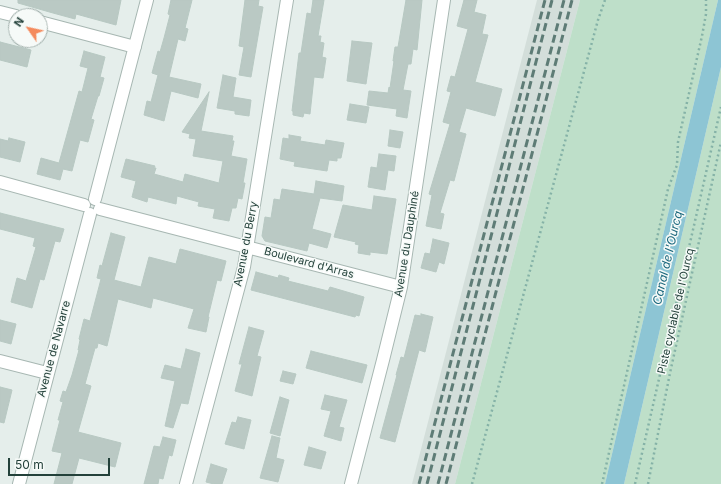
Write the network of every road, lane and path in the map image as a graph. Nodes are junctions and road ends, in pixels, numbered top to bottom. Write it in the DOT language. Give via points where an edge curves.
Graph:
graph roads {
  1 [pos="147,0"];
  2 [pos="287,0"];
  3 [pos="444,0"];
  4 [pos="604,0"];
  5 [pos="706,0"];
  6 [pos="48,24"];
  7 [pos="135,47"];
  8 [pos="721,107"];
  9 [pos="721,142"];
  10 [pos="0,182"];
  11 [pos="92,206"];
  12 [pos="247,246"];
  13 [pos="401,287"];
  14 [pos="0,361"];
  15 [pos="48,374"];
  16 [pos="19,484"];
  17 [pos="186,484"];
  18 [pos="351,484"];
  19 [pos="472,484"];
  20 [pos="602,484"];
  21 [pos="635,484"];
  22 [pos="648,484"];
  1 -- 7 [label="street, Avenue de Navarre"];
  2 -- 12 [label="street, Avenue du Berry"];
  3 -- 13 [label="street, Avenue du Dauphiné"];
  4 -- 19 [label="path"];
  5 -- 20 [label="path" via="706,14 678,142 676,165 668,189"];
  6 -- 7 [label="street"];
  7 -- 11 [label="street, Avenue de Navarre"];
  8 -- 21 [label="path"];
  9 -- 22 [label="path, Piste cyclable de l'Ourcq"];
  10 -- 11 [label="street, Boulevard d'Arras"];
  11 -- 12 [label="street, Boulevard d'Arras"];
  11 -- 15 [label="street, Avenue de Navarre"];
  12 -- 13 [label="street, Boulevard d'Arras"];
  12 -- 17 [label="street, Avenue du Berry" via="244,267"];
  13 -- 18 [label="street, Avenue du Dauphiné"];
  14 -- 15 [label="street"];
  15 -- 16 [label="street, Avenue de Navarre"];
}
